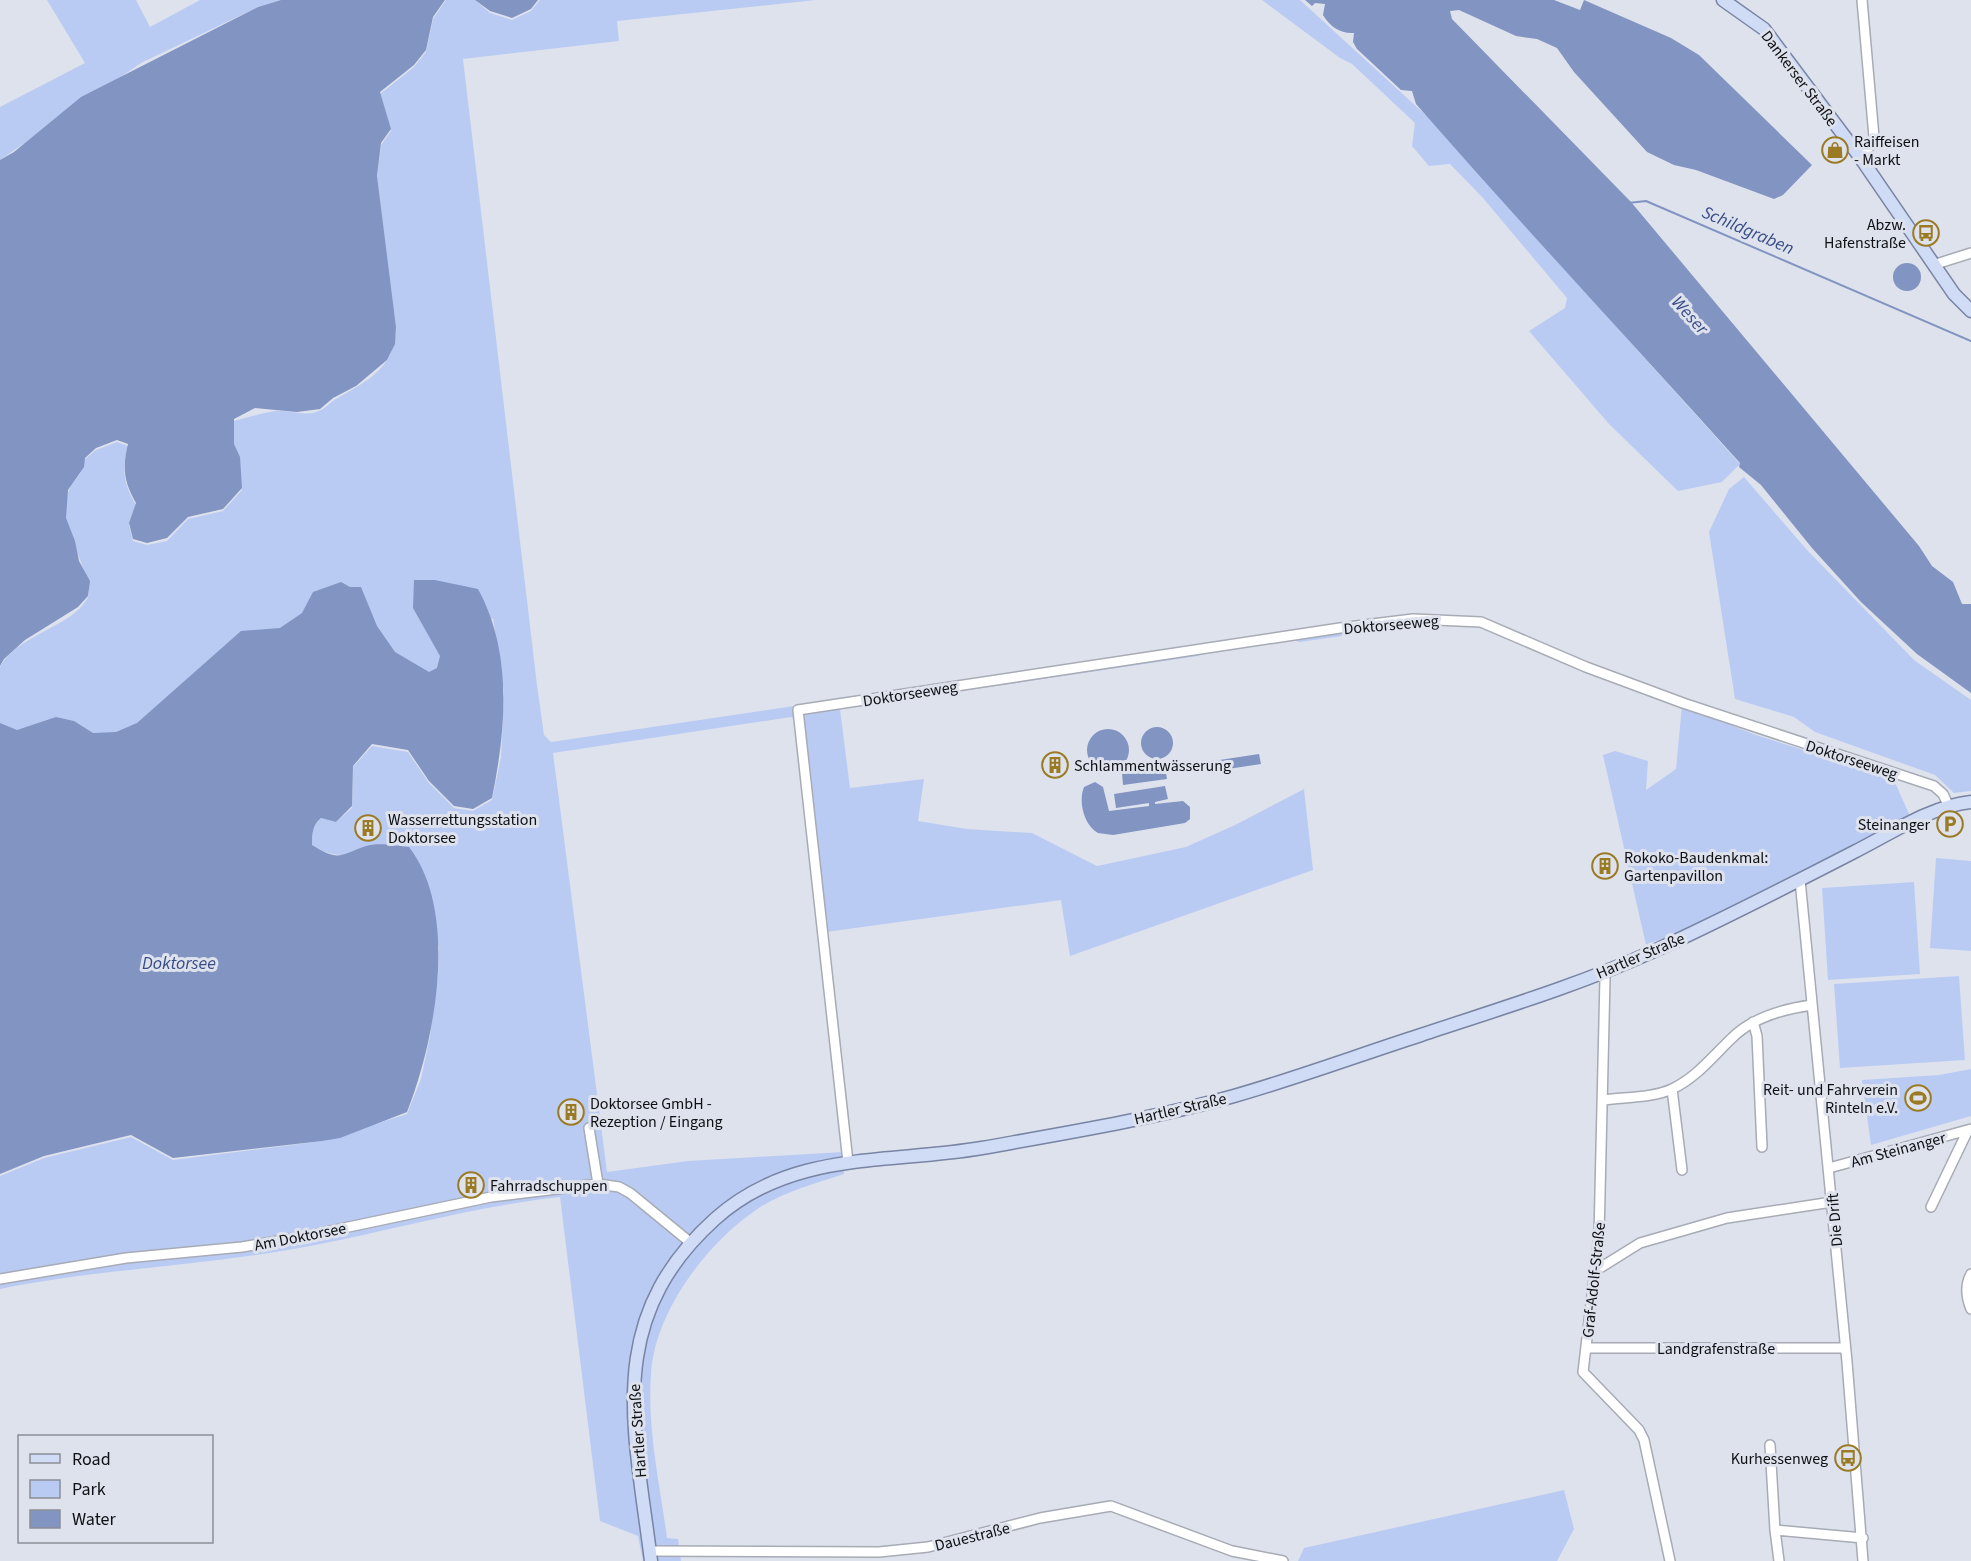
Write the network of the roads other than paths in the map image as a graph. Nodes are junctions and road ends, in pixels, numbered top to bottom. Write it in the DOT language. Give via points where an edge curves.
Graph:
graph roads {
  1 [pos="1723,0"];
  2 [pos="1862,0"];
  3 [pos="1860,157"];
  4 [pos="1971,253"];
  5 [pos="1933,265"];
  6 [pos="1971,311"];
  7 [pos="1971,802"];
  8 [pos="1949,807"];
  9 [pos="1800,880"];
  10 [pos="1603,972"];
  11 [pos="1812,1005"];
  12 [pos="1753,1022"];
  13 [pos="1672,1089"];
  14 [pos="1604,1100"];
  15 [pos="589,1128"];
  16 [pos="1969,1130"];
  17 [pos="1762,1147"];
  18 [pos="848,1162"];
  19 [pos="1829,1168"];
  20 [pos="1682,1170"];
  21 [pos="598,1184"];
  22 [pos="1832,1202"];
  23 [pos="1931,1207"];
  24 [pos="691,1243"];
  25 [pos="1595,1271"];
  26 [pos="1971,1274"];
  27 [pos="0,1279"];
  28 [pos="1971,1309"];
  29 [pos="1586,1348"];
  30 [pos="1845,1348"];
  31 [pos="1770,1444"];
  32 [pos="1775,1530"];
  33 [pos="1863,1538"];
  34 [pos="651,1556"];
  35 [pos="1283,1561"];
  36 [pos="1670,1561"];
  37 [pos="1779,1561"];
  38 [pos="1863,1561"];
  1 -- 3 [label="main road, Dankerser Straße" via="1764,29"];
  2 -- 3 [label="street" via="1874,137"];
  3 -- 5 [label="main road, Dankerser Straße"];
  4 -- 5 [label="street"];
  5 -- 6 [label="main road, Dankerser Straße"];
  7 -- 8 [label="main road, Hartler Straße"];
  8 -- 9 [label="main road, Hartler Straße"];
  8 -- 18 [label="street, Doktorseeweg" via="1934,786 1683,703 1481,622 1436,618 1340,628 798,710"];
  9 -- 10 [label="main road, Hartler Straße"];
  9 -- 11 [label="street, Die Drift"];
  10 -- 14 [label="street, Graf-Adolf-Straße"];
  10 -- 18 [label="main road, Hartler Straße" via="1523,1002 1210,1102 981,1148"];
  11 -- 12 [label="street" via="1785,1009"];
  11 -- 19 [label="street, Die Drift"];
  12 -- 13 [label="street"];
  12 -- 17 [label="street"];
  13 -- 14 [label="street"];
  13 -- 20 [label="street"];
  14 -- 25 [label="street, Graf-Adolf-Straße"];
  15 -- 21 [label="street"];
  16 -- 19 [label="street, Am Steinanger"];
  16 -- 23 [label="street, Am Steinanger"];
  18 -- 24 [label="main road, Hartler Straße" via="795,1172 751,1192"];
  19 -- 22 [label="street, Die Drift"];
  21 -- 24 [label="street, Am Doktorsee" via="630,1193"];
  21 -- 27 [label="street, Am Doktorsee" via="491,1197 266,1243 126,1258"];
  22 -- 25 [label="street" via="1716,1221 1640,1244"];
  22 -- 30 [label="street, Die Drift"];
  24 -- 34 [label="main road, Hartler Straße" via="653,1302 633,1374 635,1439"];
  25 -- 29 [label="street, Graf-Adolf-Straße"];
  26 -- 28 [label="street" via="1967,1299"];
  29 -- 30 [label="street, Landgrafenstraße"];
  29 -- 36 [label="street, Graf-Adolf-Straße" via="1583,1372 1644,1440"];
  30 -- 33 [label="street, Die Drift"];
  31 -- 32 [label="street"];
  32 -- 33 [label="street"];
  32 -- 37 [label="street"];
  33 -- 38 [label="street, Die Drift"];
  34 -- 35 [label="street, Dauestraße" via="879,1552 928,1547 1040,1518 1111,1506 1232,1551"];
}
